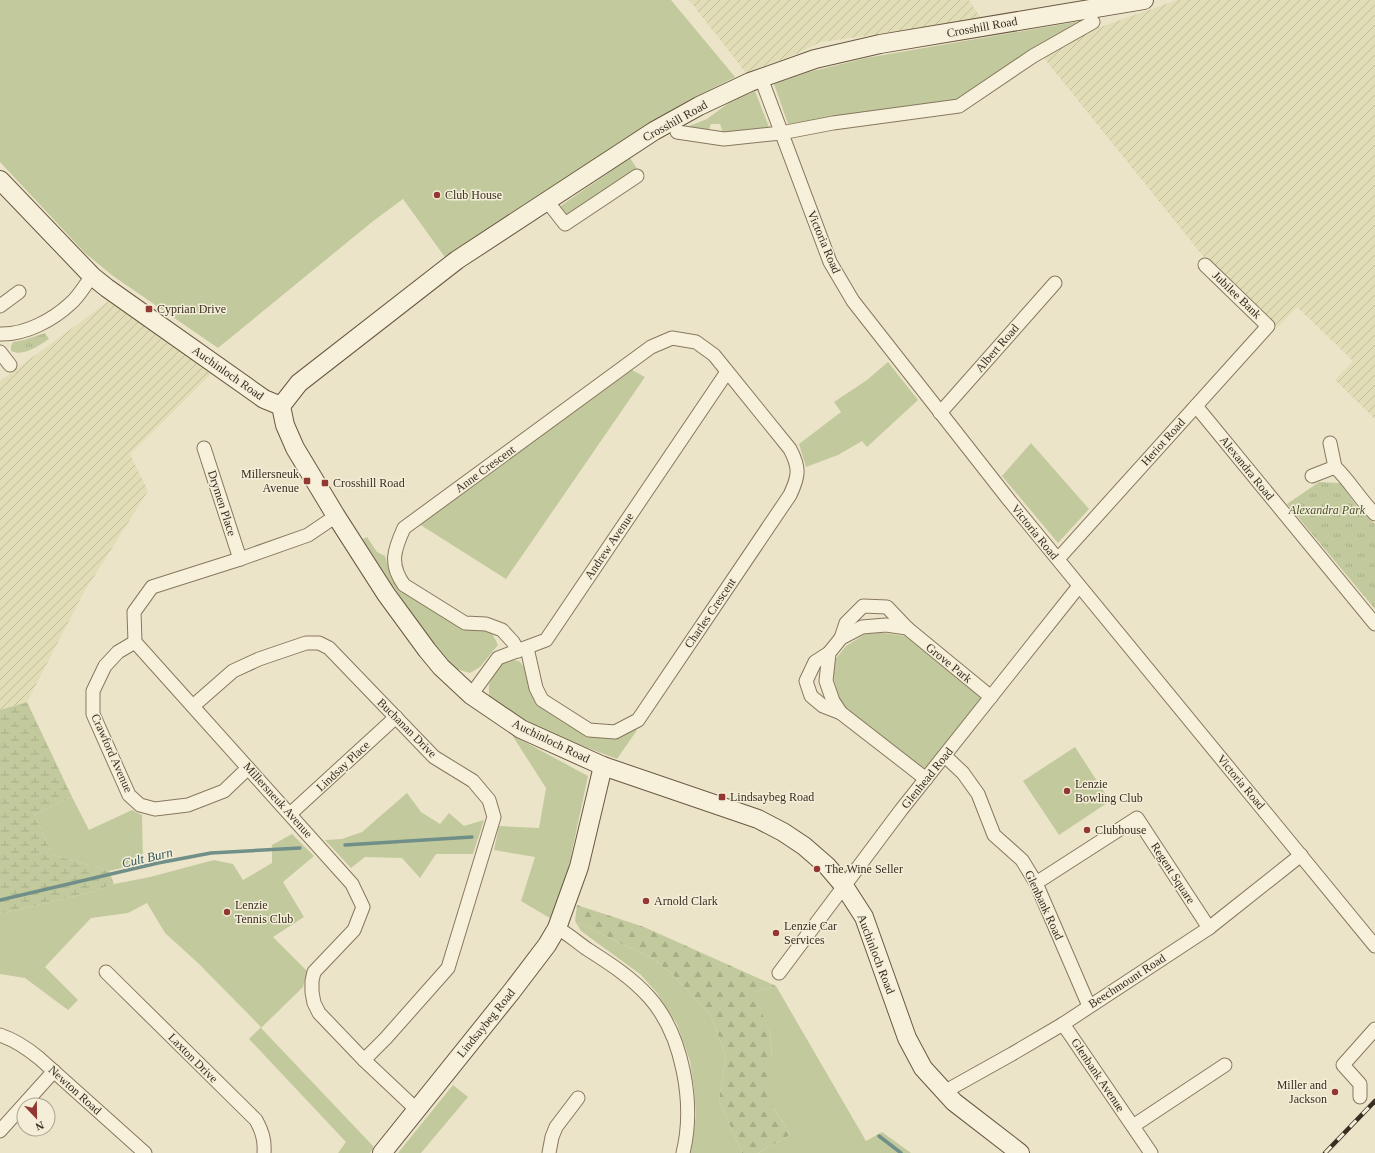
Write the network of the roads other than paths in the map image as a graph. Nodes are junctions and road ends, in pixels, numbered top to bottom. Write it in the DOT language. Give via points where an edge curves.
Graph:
graph roads {
  1 [pos="1144,0"];
  2 [pos="1093,22"];
  3 [pos="761,78"];
  4 [pos="677,132"];
  5 [pos="781,133"];
  6 [pos="637,176"];
  7 [pos="0,180"];
  8 [pos="547,201"];
  9 [pos="1205,265"];
  10 [pos="92,276"];
  11 [pos="1055,283"];
  12 [pos="19,292"];
  13 [pos="0,306"];
  14 [pos="1268,326"];
  15 [pos="0,334"];
  16 [pos="0,352"];
  17 [pos="10,365"];
  18 [pos="727,372"];
  19 [pos="281,406"];
  20 [pos="1196,406"];
  21 [pos="940,413"];
  22 [pos="1330,443"];
  23 [pos="204,448"];
  24 [pos="1335,467"];
  25 [pos="1312,476"];
  26 [pos="1375,514"];
  27 [pos="336,516"];
  28 [pos="240,559"];
  29 [pos="1058,559"];
  30 [pos="1079,586"];
  31 [pos="1375,624"];
  32 [pos="907,628"];
  33 [pos="841,638"];
  34 [pos="135,642"];
  35 [pos="522,649"];
  36 [pos="829,653"];
  37 [pos="471,695"];
  38 [pos="991,697"];
  39 [pos="193,706"];
  40 [pos="841,713"];
  41 [pos="396,717"];
  42 [pos="945,756"];
  43 [pos="603,766"];
  44 [pos="248,768"];
  45 [pos="926,779"];
  46 [pos="290,814"];
  47 [pos="1301,855"];
  48 [pos="1036,882"];
  49 [pos="844,886"];
  50 [pos="557,928"];
  51 [pos="1209,928"];
  52 [pos="1375,946"];
  53 [pos="106,972"];
  54 [pos="779,973"];
  55 [pos="1089,1006"];
  56 [pos="1063,1024"];
  57 [pos="1375,1029"];
  58 [pos="0,1035"];
  59 [pos="364,1060"];
  60 [pos="1225,1065"];
  61 [pos="54,1071"];
  62 [pos="944,1092"];
  63 [pos="1360,1096"];
  64 [pos="578,1098"];
  65 [pos="417,1110"];
  66 [pos="1133,1126"];
  67 [pos="0,1131"];
  68 [pos="145,1153"];
  69 [pos="264,1153"];
  70 [pos="382,1153"];
  71 [pos="549,1153"];
  72 [pos="683,1153"];
  73 [pos="1020,1153"];
  74 [pos="1151,1153"];
  1 -- 3 [label="main road, Crosshill Road" via="880,44 815,59"];
  2 -- 5 [label="street, Crosshill Road" via="1033,56 959,106 833,123"];
  3 -- 5 [label="street, Victoria Road"];
  3 -- 8 [label="main road, Crosshill Road" via="699,106 654,131"];
  4 -- 5 [label="street, Crosshill Road" via="724,139"];
  5 -- 21 [label="street, Victoria Road" via="830,262 854,301"];
  6 -- 8 [label="street" via="564,224"];
  7 -- 10 [label="main road, Auchinloch Road"];
  8 -- 19 [label="main road, Crosshill Road" via="457,260 299,383"];
  9 -- 14 [label="street, Jubilee Bank"];
  10 -- 15 [label="street" via="71,303 56,314 24,330"];
  10 -- 19 [label="main road, Auchinloch Road" via="264,399"];
  11 -- 21 [label="street, Albert Road"];
  12 -- 13 [label="street"];
  14 -- 20 [label="street, Heriot Road"];
  16 -- 17 [label="street"];
  18 -- 35 [label="street, Andrew Avenue" via="546,640"];
  18 -- 35 [label="street, Charles Crescent" via="790,449 797,461 797,479 790,495 638,720 615,732 589,730 542,700"];
  18 -- 35 [label="street, Anne Crescent" via="714,355 696,342 672,338 651,347 404,528 395,548 395,567 404,585 465,622 486,624 502,630"];
  19 -- 27 [label="main road, Auchinloch Road" via="285,425 295,448"];
  20 -- 29 [label="street, Heriot Road"];
  20 -- 31 [label="street, Alexandra Road"];
  21 -- 29 [label="street, Victoria Road"];
  22 -- 24 [label="street"];
  23 -- 28 [label="street, Drymen Place"];
  24 -- 25 [label="street"];
  24 -- 26 [label="street"];
  27 -- 28 [label="street" via="308,535"];
  27 -- 37 [label="main road, Auchinloch Road" via="386,594 427,650"];
  28 -- 34 [label="street" via="152,587 134,612"];
  29 -- 30 [label="street, Victoria Road"];
  30 -- 38 [label="street, Glenhead Road"];
  30 -- 47 [label="street, Victoria Road"];
  32 -- 33 [label="street, Grove Park" via="886,624 862,626"];
  32 -- 33 [label="street, Grove Park" via="887,607 863,606 846,622"];
  32 -- 38 [label="street, Grove Park"];
  33 -- 36 [label="street, Grove Park"];
  34 -- 39 [label="street, Millersneuk Avenue"];
  34 -- 44 [label="street, Crawford Avenue" via="118,652 105,666 93,691 93,714 129,795 140,805 155,809 188,805 224,791"];
  35 -- 37 [label="street, Andrew Avenue" via="498,658"];
  36 -- 40 [label="street, Grove Park" via="826,681 833,701"];
  36 -- 40 [label="street, Grove Park" via="815,662 806,681 811,696 823,706"];
  37 -- 43 [label="main road, Auchinloch Road" via="521,729"];
  38 -- 42 [label="street, Glenhead Road"];
  39 -- 41 [label="street, Buchanan Drive" via="233,671 306,643 319,643 329,648"];
  39 -- 44 [label="street, Millersneuk Avenue"];
  40 -- 45 [label="street, Grove Park"];
  41 -- 46 [label="street, Lindsay Place"];
  41 -- 59 [label="street, Buchanan Drive" via="434,757 473,781 490,800 494,817 448,968"];
  42 -- 45 [label="street, Glenhead Road"];
  42 -- 48 [label="street, Glenbank Road" via="963,773 978,794 994,835 1022,860"];
  43 -- 49 [label="main road, Auchinloch Road" via="758,819 804,846 827,866"];
  43 -- 50 [label="main road, Lindsaybeg Road" via="579,867"];
  44 -- 46 [label="street, Millersneuk Avenue"];
  45 -- 49 [label="street, Glenhead Road"];
  46 -- 59 [label="street, Millersneuk Avenue" via="352,884 363,907 354,930 314,972 312,992 319,1013"];
  47 -- 51 [label="street, Beechmount Road"];
  47 -- 52 [label="street, Victoria Road"];
  48 -- 51 [label="street, Regent Square" via="1137,818"];
  48 -- 55 [label="street, Glenbank Road"];
  49 -- 54 [label="street, Glenhead Road"];
  49 -- 62 [label="main road, Auchinloch Road" via="864,917 908,1038 923,1068"];
  50 -- 65 [label="main road, Lindsaybeg Road" via="538,958"];
  50 -- 72 [label="street" via="625,974 650,998 664,1018 682,1065 686,1090 688,1116"];
  51 -- 55 [label="street, Beechmount Road"];
  53 -- 69 [label="street, Laxton Drive" via="256,1120 263,1137"];
  55 -- 56 [label="street, Beechmount Road"];
  56 -- 62 [label="street, Beechmount Road"];
  56 -- 66 [label="street, Glenbank Avenue"];
  57 -- 63 [label="street" via="1343,1065 1360,1084"];
  58 -- 61 [label="street, Newton Road" via="26,1047"];
  59 -- 65 [label="street, Millersneuk Avenue"];
  60 -- 66 [label="street"];
  61 -- 67 [label="street"];
  61 -- 68 [label="street, Newton Road"];
  62 -- 73 [label="main road, Auchinloch Road"];
  64 -- 71 [label="street" via="556,1127"];
  65 -- 70 [label="main road, Lindsaybeg Road"];
  66 -- 74 [label="street, Glenbank Avenue"];
}
